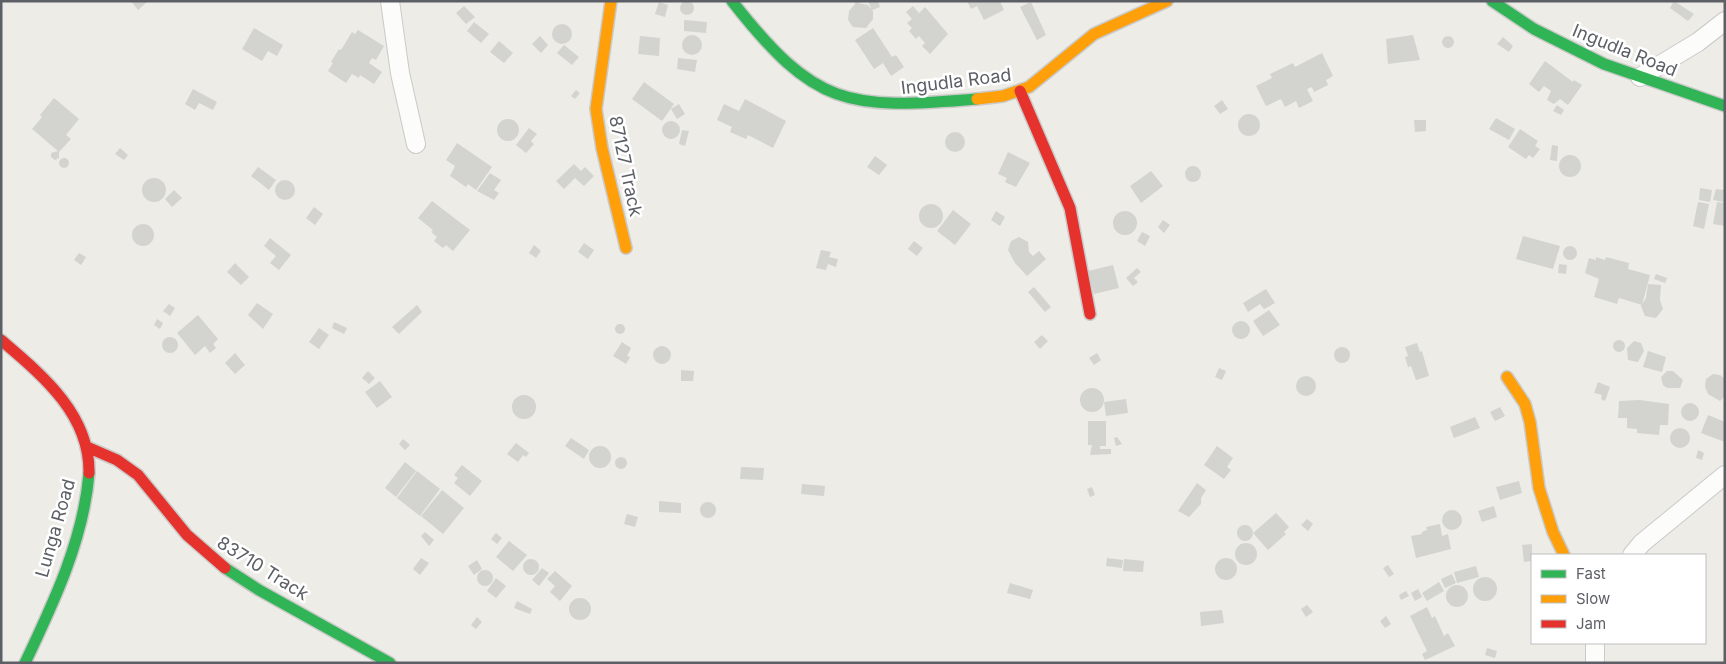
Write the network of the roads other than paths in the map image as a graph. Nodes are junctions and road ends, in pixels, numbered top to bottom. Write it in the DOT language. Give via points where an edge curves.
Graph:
graph roads {
  1 [pos="390,1"];
  2 [pos="611,1"];
  3 [pos="732,1"];
  4 [pos="1167,1"];
  5 [pos="1492,1"];
  6 [pos="1725,20"];
  7 [pos="1640,77"];
  8 [pos="1020,91"];
  9 [pos="1725,106"];
  10 [pos="416,144"];
  11 [pos="626,248"];
  12 [pos="1090,314"];
  13 [pos="1,340"];
  14 [pos="1507,377"];
  15 [pos="87,447"];
  16 [pos="1725,475"];
  17 [pos="1564,554"];
  18 [pos="1633,554"];
  19 [pos="1595,644"];
  20 [pos="25,663"];
  21 [pos="390,663"];
  22 [pos="1595,663"];
  1 -- 10 [label="street" via="400,74"];
  2 -- 11 [label="street, 87127 Track" via="596,109"];
  3 -- 8 [label="street, Ingudla Road" via="753,30 795,74 832,95 892,106 1002,96"];
  4 -- 8 [label="street, Ingudla Road" via="1102,29"];
  5 -- 7 [label="street, Ingudla Road" via="1573,50"];
  6 -- 7 [label="street" via="1698,42"];
  7 -- 9 [label="street, Ingudla Road"];
  8 -- 12 [label="street" via="1076,227"];
  13 -- 15 [label="street, Lunga Road" via="64,400"];
  14 -- 17 [label="street" via="1525,404 1539,488"];
  15 -- 20 [label="street, Lunga Road" via="89,474 83,508 68,558"];
  15 -- 21 [label="street, 83710 Track" via="117,460 138,475 187,535 230,572"];
  16 -- 18 [label="street"];
  19 -- 22 [label="street"];
}
